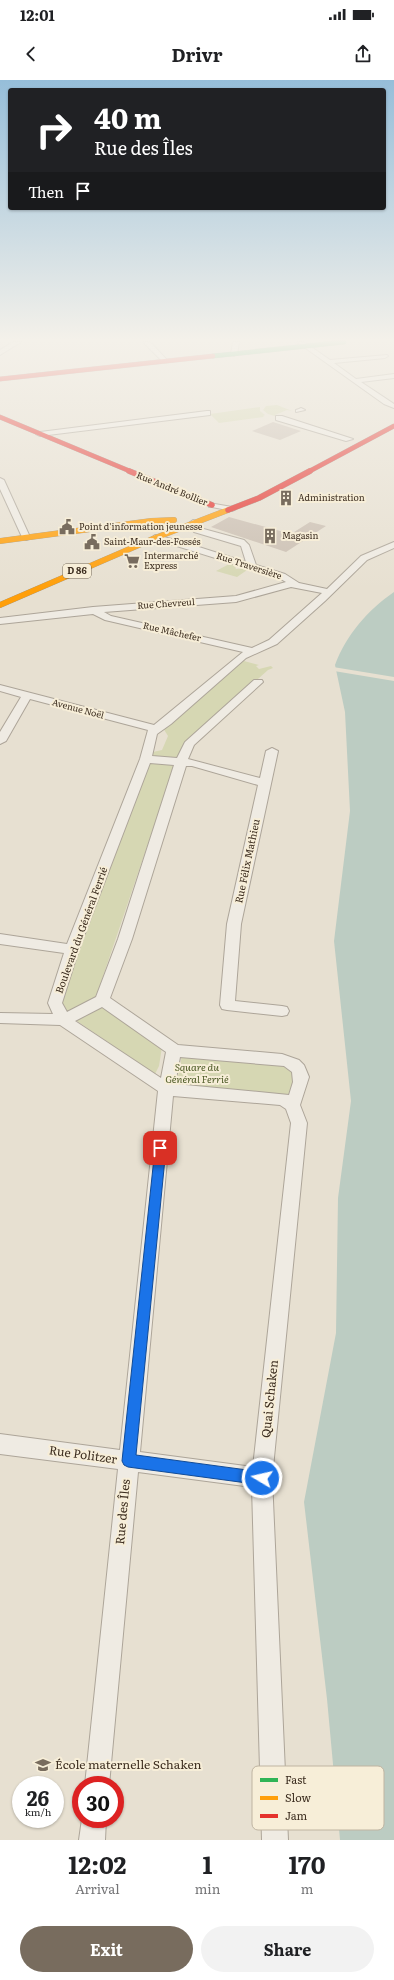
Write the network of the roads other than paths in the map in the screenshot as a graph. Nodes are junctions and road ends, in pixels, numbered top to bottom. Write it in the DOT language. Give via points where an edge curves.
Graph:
graph roads {
  1 [pos="15,424"];
  2 [pos="118,424"];
  3 [pos="299,424"];
  4 [pos="379,424"];
  5 [pos="394,426"];
  6 [pos="40,434"];
  7 [pos="349,439"];
  8 [pos="338,444"];
  9 [pos="293,469"];
  10 [pos="0,480"];
  11 [pos="273,480"];
  12 [pos="230,498"];
  13 [pos="212,505"];
  14 [pos="232,508"];
  15 [pos="201,509"];
  16 [pos="193,524"];
  17 [pos="26,537"];
  18 [pos="155,538"];
  19 [pos="0,541"];
  20 [pos="394,545"];
  21 [pos="252,566"];
  22 [pos="295,584"];
  23 [pos="329,592"];
  24 [pos="0,596"];
  25 [pos="0,605"];
  26 [pos="93,610"];
  27 [pos="0,621"];
  28 [pos="253,651"];
  29 [pos="258,682"];
  30 [pos="0,688"];
  31 [pos="27,696"];
  32 [pos="156,729"];
  33 [pos="0,741"];
  34 [pos="272,752"];
  35 [pos="146,759"];
  36 [pos="181,762"];
  37 [pos="264,783"];
  38 [pos="0,939"];
  39 [pos="72,948"];
  40 [pos="102,1000"];
  41 [pos="282,1011"];
  42 [pos="0,1018"];
  43 [pos="62,1020"];
  44 [pos="174,1050"];
  45 [pos="166,1089"];
  46 [pos="292,1105"];
  47 [pos="0,1444"];
  48 [pos="128,1461"];
  49 [pos="262,1478"];
  50 [pos="272,1766"];
  51 [pos="98,1776"];
  52 [pos="93,1828"];
  53 [pos="275,1830"];
  54 [pos="92,1840"];
  55 [pos="275,1840"];
  1 -- 6 [label="main road, Rue André Bollier"];
  2 -- 6 [label="street"];
  3 -- 7 [label="street"];
  4 -- 7 [label="main road"];
  5 -- 14 [label="main road, D 86" via="259,498"];
  6 -- 13 [label="main road, Rue André Bollier"];
  7 -- 8 [label="main road"];
  9 -- 11 [label="main road"];
  10 -- 17 [label="street"];
  12 -- 13 [label="main road"];
  13 -- 14 [label="street"];
  13 -- 15 [label="main road"];
  14 -- 16 [label="main road, D 86"];
  16 -- 18 [label="main road, D 86"];
  16 -- 21 [label="street" via="197,530 241,542 245,545"];
  17 -- 19 [label="main road"];
  17 -- 24 [label="main road, D 86" via="151,520 178,519"];
  18 -- 21 [label="street, Rue Traversière" via="177,542"];
  18 -- 25 [label="main road, D 86"];
  20 -- 23 [label="street" via="364,558"];
  21 -- 22 [label="street, Rue Traversière" via="282,576"];
  22 -- 23 [label="street, Rue Chevreul"];
  22 -- 26 [label="street, Rue Chevreul" via="236,599"];
  23 -- 28 [label="street" via="273,642"];
  26 -- 27 [label="street, Rue Chevreul"];
  26 -- 28 [label="street, Rue Mâchefer" via="108,618"];
  28 -- 32 [label="street" via="242,656"];
  29 -- 36 [label="street" via="189,744"];
  30 -- 31 [label="street, Avenue Noël"];
  31 -- 32 [label="street, Avenue Noël"];
  31 -- 33 [label="street"];
  32 -- 35 [label="street, Boulevard du Général Ferrié" via="152,733"];
  34 -- 37 [label="street"];
  35 -- 36 [label="street"];
  35 -- 39 [label="street, Boulevard du Général Ferrié"];
  36 -- 37 [label="street"];
  36 -- 40 [label="street" via="125,939"];
  37 -- 41 [label="street, Rue Félix Mathieu" via="234,924 227,1006"];
  38 -- 39 [label="street"];
  39 -- 43 [label="street, Boulevard du Général Ferrié" via="54,1003"];
  40 -- 43 [label="street"];
  40 -- 44 [label="street"];
  42 -- 43 [label="street"];
  43 -- 45 [label="street"];
  44 -- 45 [label="street, Rue des Îles"];
  44 -- 46 [label="street" via="292,1063 299,1069 301,1077"];
  45 -- 46 [label="street" via="282,1099"];
  45 -- 48 [label="street, Rue des Îles"];
  46 -- 49 [label="street, Quai Schaken" via="299,1123"];
  47 -- 48 [label="street, Rue Politzer"];
  48 -- 49 [label="street, Rue Politzer"];
  48 -- 51 [label="street, Rue des Îles"];
  49 -- 50 [label="street, Quai Schaken"];
  52 -- 54 [label="street"];
  53 -- 55 [label="street, Quai Schaken"];
}
